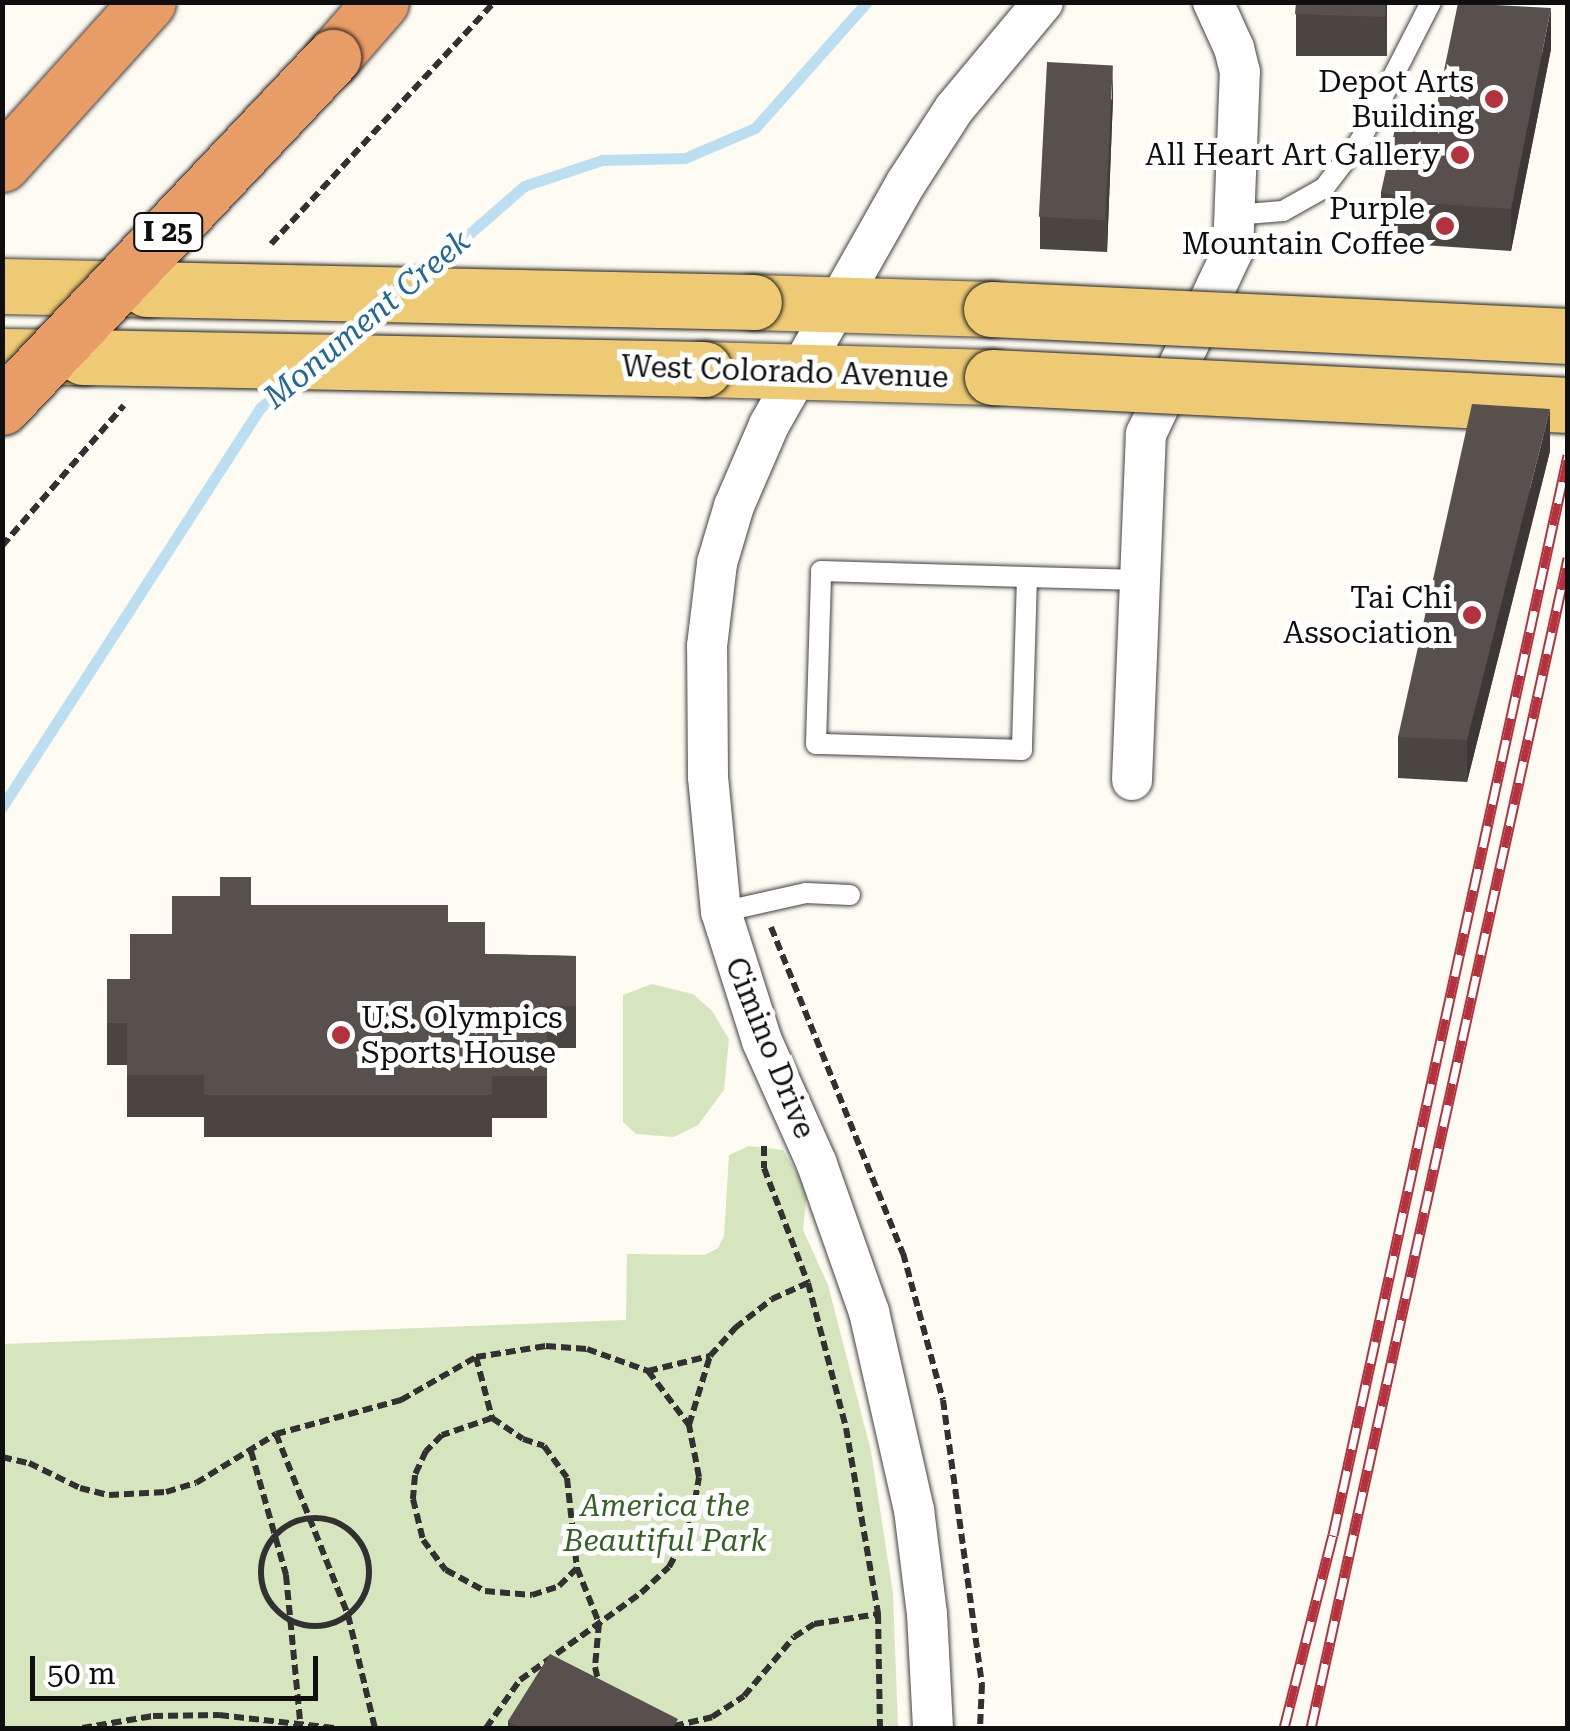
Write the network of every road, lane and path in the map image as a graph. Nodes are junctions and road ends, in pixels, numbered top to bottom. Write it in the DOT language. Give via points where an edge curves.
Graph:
graph roads {
  1 [pos="148,2"];
  2 [pos="381,2"];
  3 [pos="1042,2"];
  4 [pos="1214,2"];
  5 [pos="1431,2"];
  6 [pos="2,164"];
  7 [pos="1234,215"];
  8 [pos="2,286"];
  9 [pos="840,305"];
  10 [pos="1568,336"];
  11 [pos="2,356"];
  12 [pos="799,372"];
  13 [pos="1568,405"];
  14 [pos="2,408"];
  15 [pos="1027,576"];
  16 [pos="1141,580"];
  17 [pos="1132,780"];
  18 [pos="850,895"];
  19 [pos="760,903"];
  20 [pos="720,912"];
  21 [pos="764,1128"];
  22 [pos="820,1279"];
  23 [pos="808,1283"];
  24 [pos="710,1356"];
  25 [pos="476,1357"];
  26 [pos="648,1371"];
  27 [pos="492,1418"];
  28 [pos="689,1424"];
  29 [pos="276,1434"];
  30 [pos="250,1451"];
  31 [pos="2,1457"];
  32 [pos="313,1518"];
  33 [pos="277,1535"];
  34 [pos="577,1568"];
  35 [pos="878,1614"];
  36 [pos="348,1615"];
  37 [pos="294,1622"];
  38 [pos="599,1623"];
  39 [pos="606,1697"];
  40 [pos="300,1721"];
  41 [pos="668,1726"];
  42 [pos="82,1728"];
  43 [pos="334,1728"];
  44 [pos="375,1728"];
  45 [pos="486,1728"];
  46 [pos="880,1728"];
  47 [pos="933,1728"];
  48 [pos="980,1728"];
  1 -- 6 [label="highway"];
  2 -- 14 [label="highway, I 25, bridge"];
  3 -- 9 [label="street, Cimino Drive" via="954,109"];
  4 -- 7 [label="street" via="1240,72"];
  5 -- 7 [label="lane" via="1360,141 1324,188 1283,210"];
  7 -- 16 [label="street" via="1233,251 1146,434"];
  8 -- 9 [label="main road, bridge"];
  9 -- 10 [label="main road, bridge"];
  9 -- 12 [label="street, Cimino Drive"];
  11 -- 12 [label="main road, West Colorado Avenue, bridge"];
  12 -- 13 [label="main road, West Colorado Avenue, bridge"];
  12 -- 20 [label="street, Cimino Drive" via="734,506 717,562 707,646 708,777"];
  15 -- 15 [label="lane" via="1022,750 816,744 821,571"];
  15 -- 16 [label="lane"];
  16 -- 17 [label="street"];
  18 -- 19 [label="lane" via="806,893"];
  19 -- 20 [label="lane"];
  19 -- 48 [label="path" via="898,1237 943,1400 982,1684"];
  20 -- 47 [label="street, Cimino Drive" via="762,1041 817,1164 869,1312 914,1510"];
  21 -- 23 [label="path" via="764,1168"];
  22 -- 23 [label="path"];
  23 -- 24 [label="path" via="772,1299"];
  23 -- 35 [label="path" via="846,1428"];
  24 -- 26 [label="path"];
  24 -- 28 [label="path"];
  25 -- 26 [label="path" via="546,1346 587,1350"];
  25 -- 27 [label="path"];
  25 -- 29 [label="path" via="402,1400"];
  26 -- 28 [label="path"];
  27 -- 34 [label="path" via="544,1446 567,1478"];
  27 -- 34 [label="path" via="442,1435 426,1451 413,1499 423,1540 446,1570 485,1591 532,1594 559,1586"];
  28 -- 38 [label="path" via="699,1477 688,1532 669,1567"];
  29 -- 30 [label="path"];
  29 -- 32 [label="path"];
  30 -- 31 [label="path" via="196,1483 140,1496 80,1488"];
  30 -- 33 [label="path"];
  32 -- 33 [label="path"];
  32 -- 36 [label="path"];
  32 -- 36 [label="path" via="335,1520 366,1550 365,1591"];
  33 -- 37 [label="path"];
  33 -- 37 [label="path" via="264,1549 260,1585"];
  34 -- 38 [label="path"];
  35 -- 41 [label="path" via="814,1624 794,1636 744,1696 712,1717"];
  35 -- 46 [label="path"];
  36 -- 37 [label="path" via="330,1623"];
  36 -- 44 [label="path"];
  37 -- 40 [label="path"];
  38 -- 39 [label="path" via="595,1667"];
  38 -- 45 [label="path" via="520,1680"];
  40 -- 42 [label="path" via="153,1716"];
  40 -- 43 [label="path"];
}
